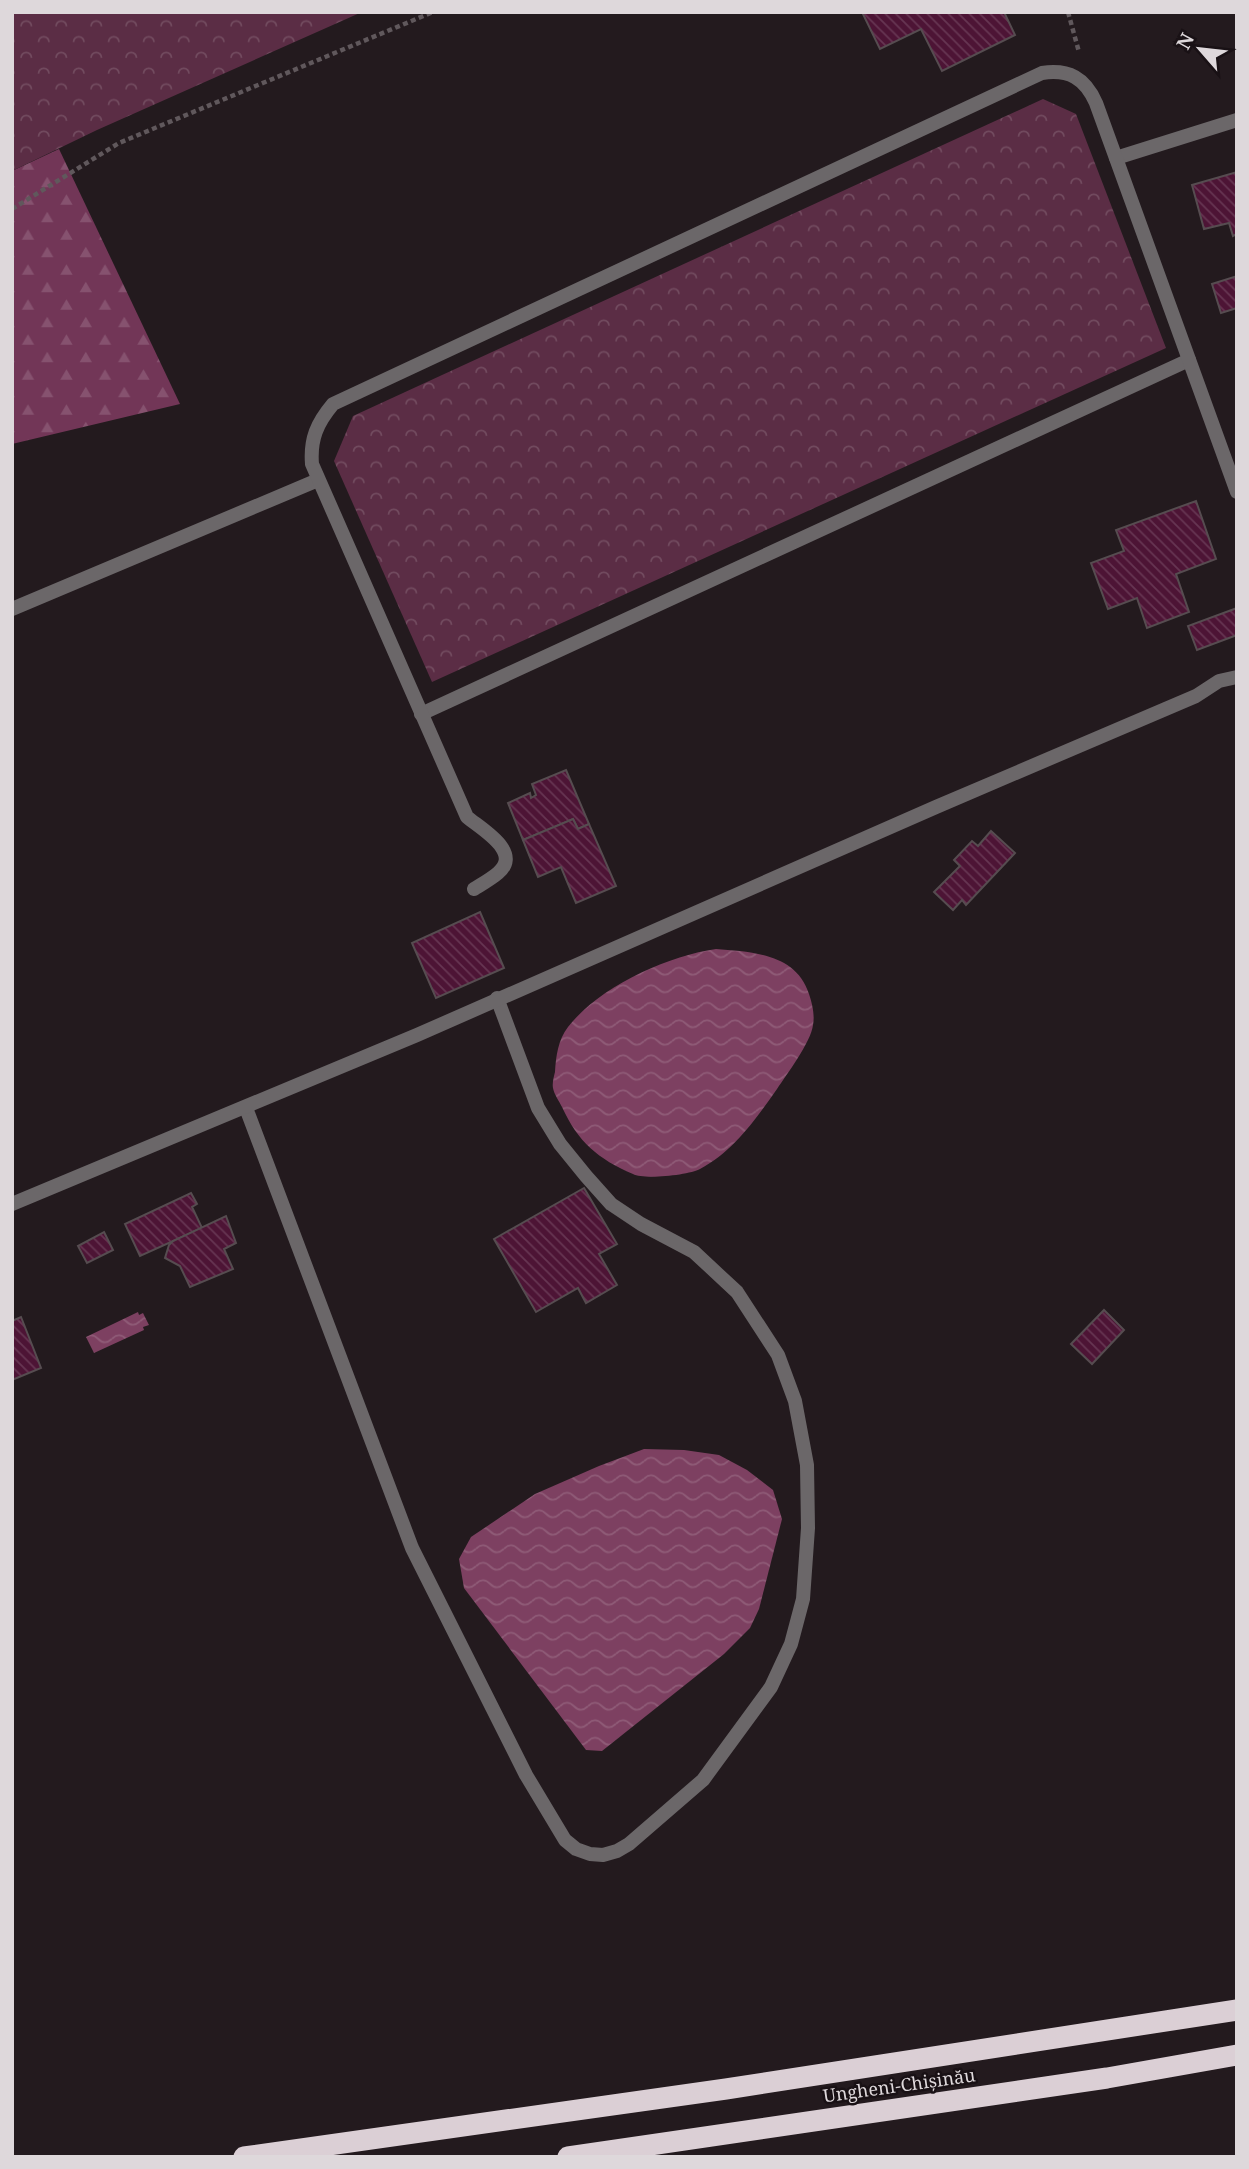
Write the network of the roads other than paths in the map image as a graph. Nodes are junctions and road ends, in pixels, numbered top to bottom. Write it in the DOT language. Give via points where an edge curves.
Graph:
graph roads {
  1 [pos="1237,120"];
  2 [pos="1116,158"];
  3 [pos="1189,360"];
  4 [pos="318,480"];
  5 [pos="1237,492"];
  6 [pos="12,609"];
  7 [pos="1237,677"];
  8 [pos="421,714"];
  9 [pos="474,889"];
  10 [pos="498,998"];
  11 [pos="246,1108"];
  12 [pos="12,1205"];
  13 [pos="1237,2010"];
  14 [pos="1237,2056"];
  15 [pos="244,2157"];
  16 [pos="568,2157"];
  1 -- 2 [label="street"];
  2 -- 3 [label="street"];
  2 -- 4 [label="street" via="1090,90 1069,73 1042,74 333,404 318,424 311,448"];
  3 -- 5 [label="street"];
  3 -- 8 [label="street"];
  4 -- 6 [label="street"];
  4 -- 8 [label="street"];
  7 -- 10 [label="street" via="1219,681 1196,696"];
  8 -- 9 [label="street" via="467,817 505,851 502,870"];
  10 -- 11 [label="street"];
  10 -- 11 [label="street" via="538,1108 586,1177 611,1204 694,1252 737,1292 778,1355 794,1401 807,1465 803,1599 791,1644 771,1686 703,1780 617,1851 590,1854 565,1840 471,1667 412,1548"];
  11 -- 12 [label="street"];
  13 -- 15 [label="highway"];
  14 -- 16 [label="highway, Ungheni-Chișinău"];
}
